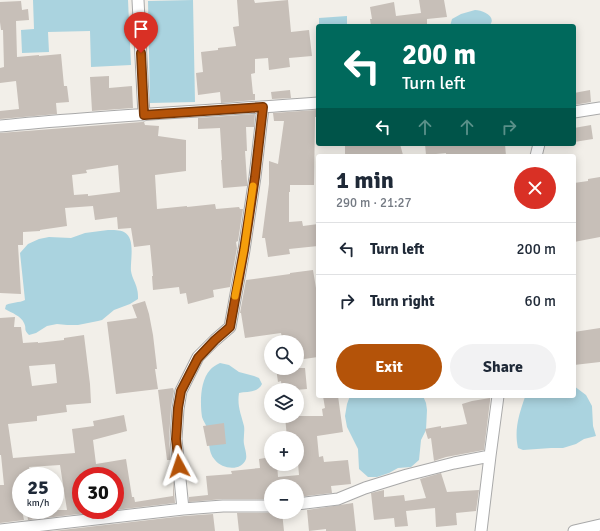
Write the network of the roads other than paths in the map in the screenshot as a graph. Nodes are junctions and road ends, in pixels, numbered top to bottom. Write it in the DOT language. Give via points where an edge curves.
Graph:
graph roads {
  1 [pos="138,0"];
  2 [pos="316,102"];
  3 [pos="263,107"];
  4 [pos="600,108"];
  5 [pos="576,112"];
  6 [pos="144,115"];
  7 [pos="0,126"];
  8 [pos="498,398"];
  9 [pos="490,456"];
  10 [pos="304,503"];
  11 [pos="264,506"];
  12 [pos="183,509"];
  13 [pos="600,525"];
  14 [pos="0,530"];
  15 [pos="481,531"];
  16 [pos="574,531"];
  1 -- 6 [label="street"];
  2 -- 3 [label="street"];
  3 -- 6 [label="street"];
  3 -- 12 [label="street" via="255,177 230,327 198,358 181,391 176,439"];
  4 -- 5 [label="street"];
  6 -- 7 [label="street"];
  8 -- 9 [label="street"];
  9 -- 10 [label="street" via="407,475 338,499"];
  9 -- 15 [label="street"];
  11 -- 12 [label="street"];
  12 -- 14 [label="street"];
  13 -- 16 [label="street"];
}
